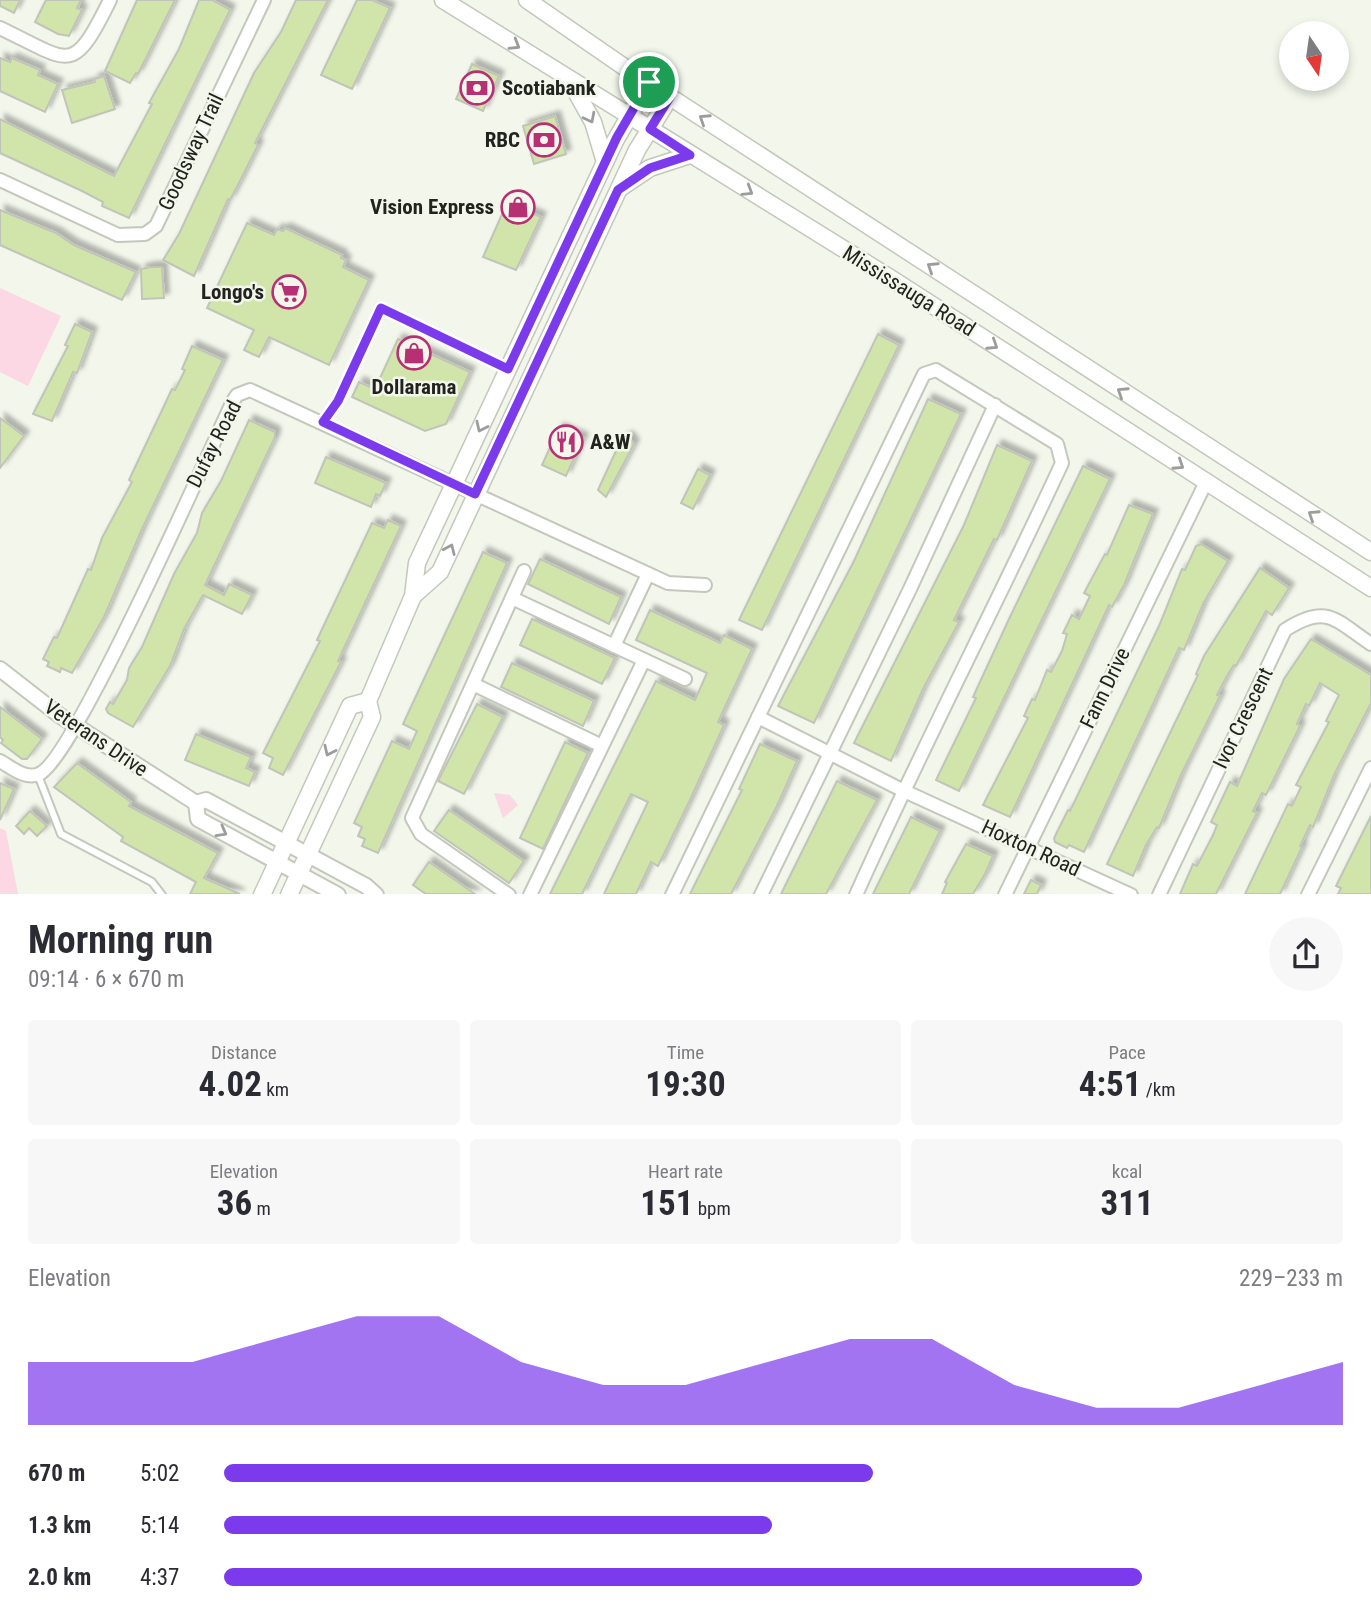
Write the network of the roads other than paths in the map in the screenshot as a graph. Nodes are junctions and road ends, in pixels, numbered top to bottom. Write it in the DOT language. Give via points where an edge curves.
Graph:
graph roads {
  1 [pos="110,0"];
  2 [pos="264,0"];
  3 [pos="443,0"];
  4 [pos="527,0"];
  5 [pos="0,28"];
  6 [pos="568,77"];
  7 [pos="649,82"];
  8 [pos="670,97"];
  9 [pos="629,116"];
  10 [pos="650,129"];
  11 [pos="690,155"];
  12 [pos="605,162"];
  13 [pos="0,180"];
  14 [pos="618,190"];
  15 [pos="508,369"];
  16 [pos="995,405"];
  17 [pos="323,422"];
  18 [pos="1206,482"];
  19 [pos="454,485"];
  20 [pos="475,494"];
  21 [pos="1371,552"];
  22 [pos="524,571"];
  23 [pos="648,574"];
  24 [pos="705,585"];
  25 [pos="1371,588"];
  26 [pos="413,596"];
  27 [pos="512,598"];
  28 [pos="1371,644"];
  29 [pos="614,646"];
  30 [pos="643,660"];
  31 [pos="0,669"];
  32 [pos="685,679"];
  33 [pos="473,684"];
  34 [pos="368,701"];
  35 [pos="758,717"];
  36 [pos="75,725"];
  37 [pos="602,746"];
  38 [pos="831,752"];
  39 [pos="0,761"];
  40 [pos="1371,768"];
  41 [pos="38,775"];
  42 [pos="902,790"];
  43 [pos="196,803"];
  44 [pos="286,843"];
  45 [pos="1028,847"];
  46 [pos="308,854"];
  47 [pos="277,863"];
  48 [pos="298,874"];
  49 [pos="162,894"];
  50 [pos="262,894"];
  51 [pos="289,894"];
  52 [pos="338,894"];
  53 [pos="376,894"];
  54 [pos="509,894"];
  55 [pos="530,894"];
  56 [pos="672,894"];
  57 [pos="761,894"];
  58 [pos="856,894"];
  59 [pos="1005,894"];
  60 [pos="1131,894"];
  61 [pos="1159,894"];
  62 [pos="1308,894"];
  1 -- 5 [label="street" via="87,46 74,55 58,55"];
  2 -- 13 [label="street, Goodsway Trail" via="156,226 131,237 118,235"];
  3 -- 6 [label="main road, Mississauga Road, one-way"];
  4 -- 7 [label="main road, Mississauga Road"];
  6 -- 9 [label="main road, Mississauga Road"];
  6 -- 12 [label="main road, one-way" via="593,122"];
  7 -- 8 [label="main road, Mississauga Road"];
  7 -- 9 [label="main road"];
  8 -- 10 [label="main road"];
  21 -- 8 [label="main road, Mississauga Road, one-way"];
  9 -- 10 [label="main road, Mississauga Road"];
  9 -- 12 [label="main road"];
  10 -- 11 [label="main road, Mississauga Road"];
  10 -- 14 [label="main road"];
  11 -- 14 [label="main road" via="650,168"];
  11 -- 18 [label="main road, Mississauga Road, one-way"];
  12 -- 15 [label="main road"];
  14 -- 20 [label="main road"];
  15 -- 17 [label="lane" via="381,308 338,401"];
  15 -- 19 [label="main road, one-way"];
  16 -- 35 [label="street" via="936,370 924,374"];
  16 -- 38 [label="street"];
  16 -- 42 [label="street" via="1057,444 1062,463"];
  17 -- 19 [label="street, Dufay Road"];
  17 -- 36 [label="street, Dufay Road" via="257,391 237,395 108,666"];
  18 -- 25 [label="main road, Mississauga Road"];
  18 -- 45 [label="street, Fann Drive"];
  19 -- 20 [label="street, Dufay Road"];
  19 -- 26 [label="main road" via="417,563"];
  20 -- 23 [label="street, Dufay Road"];
  26 -- 20 [label="main road, one-way" via="440,572"];
  22 -- 27 [label="street"];
  23 -- 24 [label="street, Dufay Road" via="668,583"];
  23 -- 29 [label="street"];
  26 -- 34 [label="main road"];
  27 -- 29 [label="street"];
  27 -- 33 [label="street"];
  28 -- 61 [label="street, Ivor Crescent" via="1326,615 1306,617 1286,630"];
  29 -- 30 [label="street"];
  30 -- 32 [label="street"];
  30 -- 37 [label="street"];
  31 -- 36 [label="street, Veterans Drive"];
  33 -- 37 [label="street"];
  33 -- 54 [label="street" via="412,818 421,834"];
  34 -- 44 [label="main road, one-way" via="350,706"];
  34 -- 46 [label="main road" via="372,717"];
  35 -- 38 [label="street, Hoxton Road"];
  35 -- 56 [label="street"];
  36 -- 41 [label="street" via="52,762"];
  36 -- 43 [label="street, Veterans Drive"];
  37 -- 55 [label="street"];
  38 -- 42 [label="street, Hoxton Road"];
  38 -- 57 [label="street"];
  39 -- 41 [label="street" via="21,773"];
  40 -- 62 [label="street"];
  41 -- 49 [label="lane" via="61,834 152,882"];
  42 -- 45 [label="street, Hoxton Road"];
  42 -- 58 [label="street"];
  43 -- 44 [label="street, Veterans Drive" via="206,800"];
  43 -- 47 [label="street, Veterans Drive, one-way" via="198,819"];
  44 -- 46 [label="street, Veterans Drive"];
  44 -- 47 [label="main road"];
  45 -- 59 [label="street, Fann Drive"];
  45 -- 60 [label="street, Hoxton Road"];
  46 -- 48 [label="main road"];
  46 -- 53 [label="street, Veterans Drive"];
  47 -- 48 [label="street, Veterans Drive"];
  47 -- 50 [label="main road"];
  48 -- 51 [label="main road"];
  48 -- 52 [label="street, Veterans Drive"];
}
